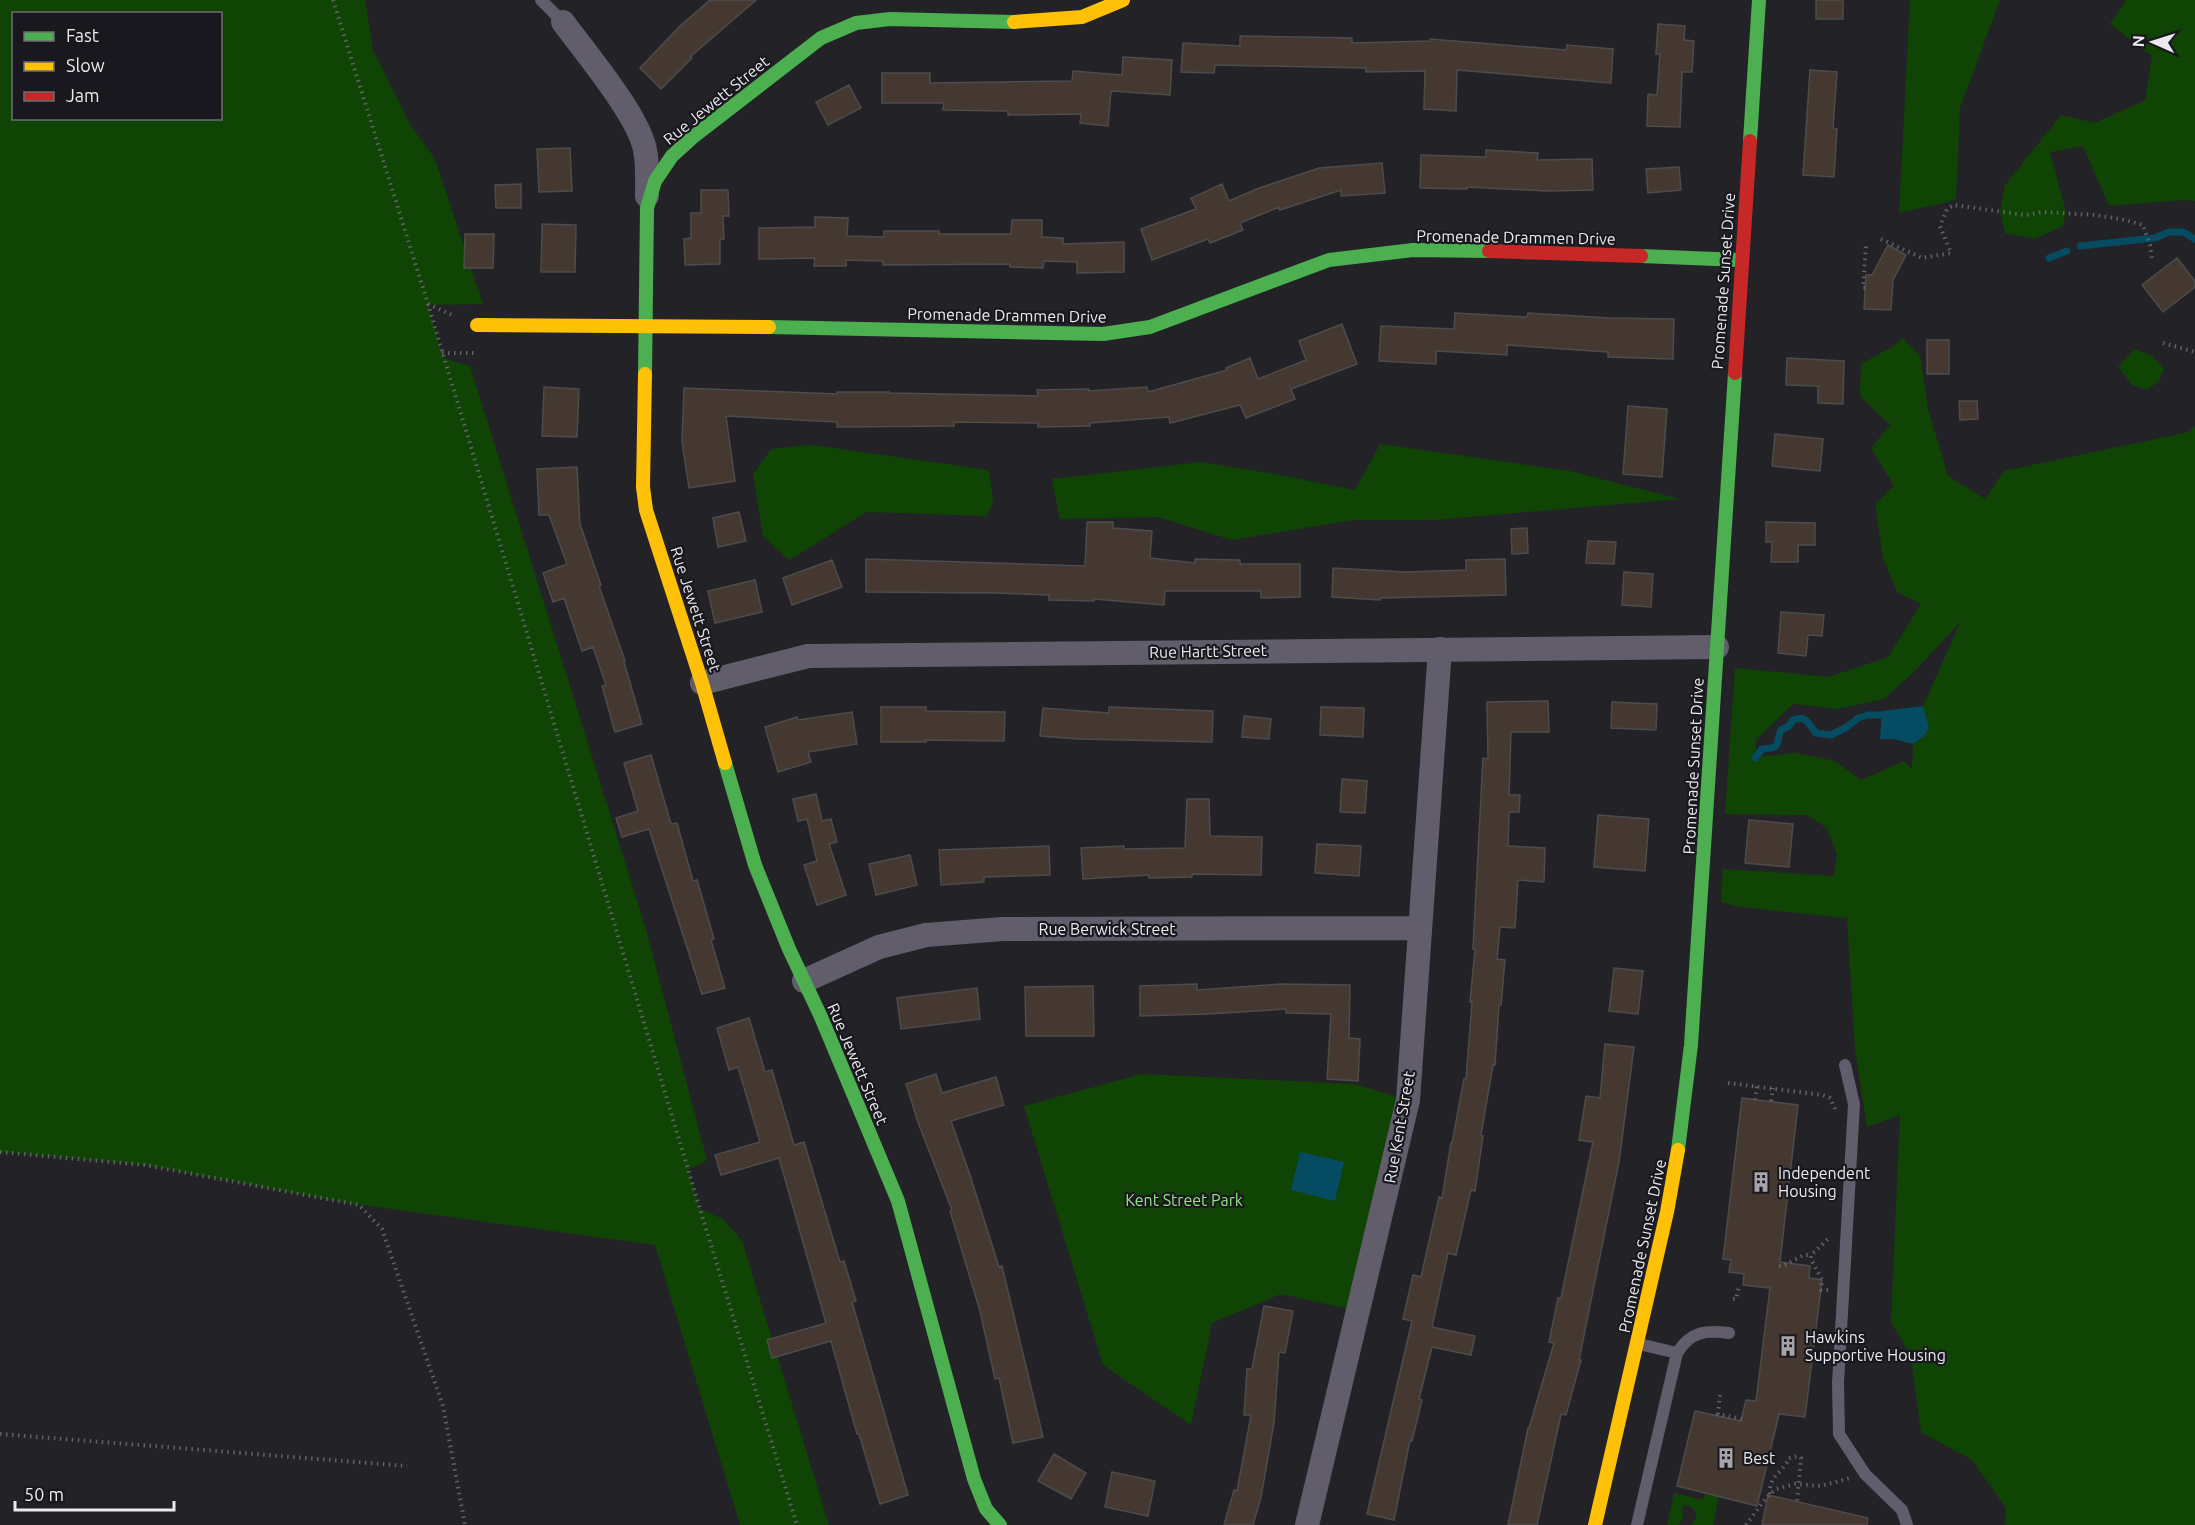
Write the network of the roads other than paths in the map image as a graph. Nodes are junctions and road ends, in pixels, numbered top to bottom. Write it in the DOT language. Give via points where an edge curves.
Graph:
graph roads {
  1 [pos="1123,0"];
  2 [pos="1759,0"];
  3 [pos="546,1"];
  4 [pos="564,22"];
  5 [pos="638,130"];
  6 [pos="693,137"];
  7 [pos="647,208"];
  8 [pos="1740,260"];
  9 [pos="477,325"];
  10 [pos="644,325"];
  11 [pos="1717,647"];
  12 [pos="1440,649"];
  13 [pos="702,683"];
  14 [pos="1419,928"];
  15 [pos="804,981"];
  16 [pos="1845,1065"];
  17 [pos="1729,1333"];
  18 [pos="1638,1344"];
  19 [pos="1677,1353"];
  20 [pos="1000,1525"];
  21 [pos="1307,1525"];
  22 [pos="1594,1525"];
  23 [pos="1636,1525"];
  24 [pos="1907,1525"];
  1 -- 6 [label="street, Rue Jewett Street" via="1082,17 1032,22 890,19 856,23 821,38"];
  2 -- 8 [label="street, Promenade Sunset Drive"];
  3 -- 4 [label="lane"];
  4 -- 5 [label="street"];
  5 -- 6 [label="street" via="654,141"];
  5 -- 7 [label="street" via="645,148"];
  6 -- 7 [label="street, Rue Jewett Street" via="672,156 655,181"];
  7 -- 10 [label="street, Rue Jewett Street"];
  8 -- 10 [label="street, Promenade Drammen Drive" via="1461,250 1378,254 1329,260 1202,310 1150,327 1104,334"];
  8 -- 11 [label="street, Promenade Sunset Drive"];
  9 -- 10 [label="street, Promenade Drammen Drive"];
  10 -- 13 [label="street, Rue Jewett Street" via="646,510"];
  11 -- 12 [label="street, Rue Hartt Street"];
  11 -- 18 [label="street, Promenade Sunset Drive" via="1690,1054 1678,1154"];
  12 -- 13 [label="street, Rue Hartt Street" via="808,656"];
  12 -- 14 [label="street, Rue Kent Street"];
  13 -- 15 [label="street, Rue Jewett Street" via="755,865"];
  14 -- 15 [label="street, Rue Berwick Street" via="1018,929 927,935 879,947"];
  14 -- 21 [label="street, Rue Kent Street" via="1407,1100"];
  15 -- 20 [label="street, Rue Jewett Street" via="898,1201 974,1479 986,1509"];
  16 -- 24 [label="lane" via="1854,1104 1838,1383 1839,1434 1866,1474 1902,1510"];
  17 -- 19 [label="lane" via="1708,1330 1691,1337"];
  18 -- 19 [label="lane"];
  18 -- 22 [label="street, Promenade Sunset Drive"];
  19 -- 23 [label="lane"];
}
